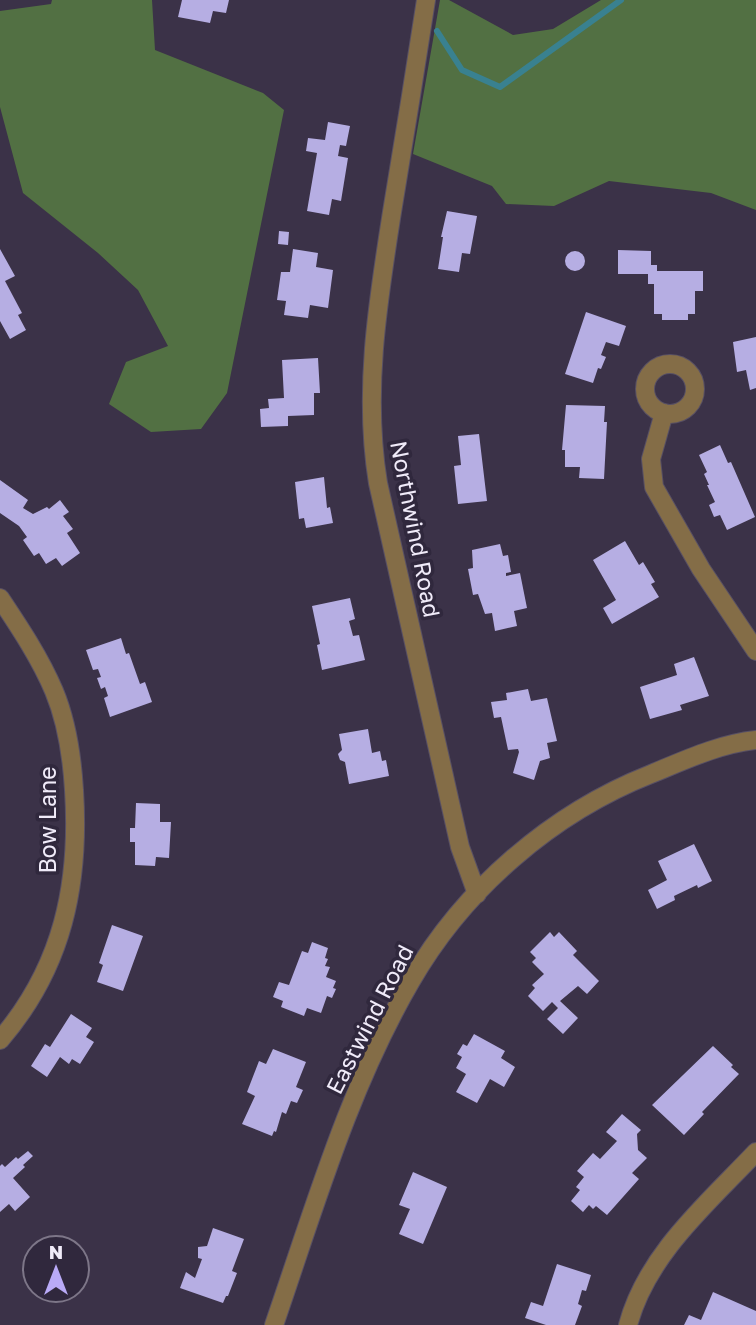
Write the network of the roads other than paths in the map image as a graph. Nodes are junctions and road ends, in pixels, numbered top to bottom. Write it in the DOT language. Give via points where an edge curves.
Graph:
graph roads {
  1 [pos="426,0"];
  2 [pos="664,413"];
  3 [pos="0,598"];
  4 [pos="756,652"];
  5 [pos="754,737"];
  6 [pos="477,894"];
  7 [pos="0,1040"];
  8 [pos="756,1152"];
  9 [pos="274,1325"];
  10 [pos="628,1325"];
  1 -- 6 [label="street, Northwind Road" via="387,247 370,402 373,452 460,847"];
  2 -- 4 [label="street" via="651,458 654,487"];
  3 -- 7 [label="street, Bow Lane" via="54,690 72,763 75,816 74,869 58,943 37,988"];
  5 -- 6 [label="street, Eastwind Road" via="629,782 579,809 523,850"];
  6 -- 9 [label="street, Eastwind Road" via="437,941 382,1037 331,1161"];
  8 -- 10 [label="street" via="653,1268"];
}
